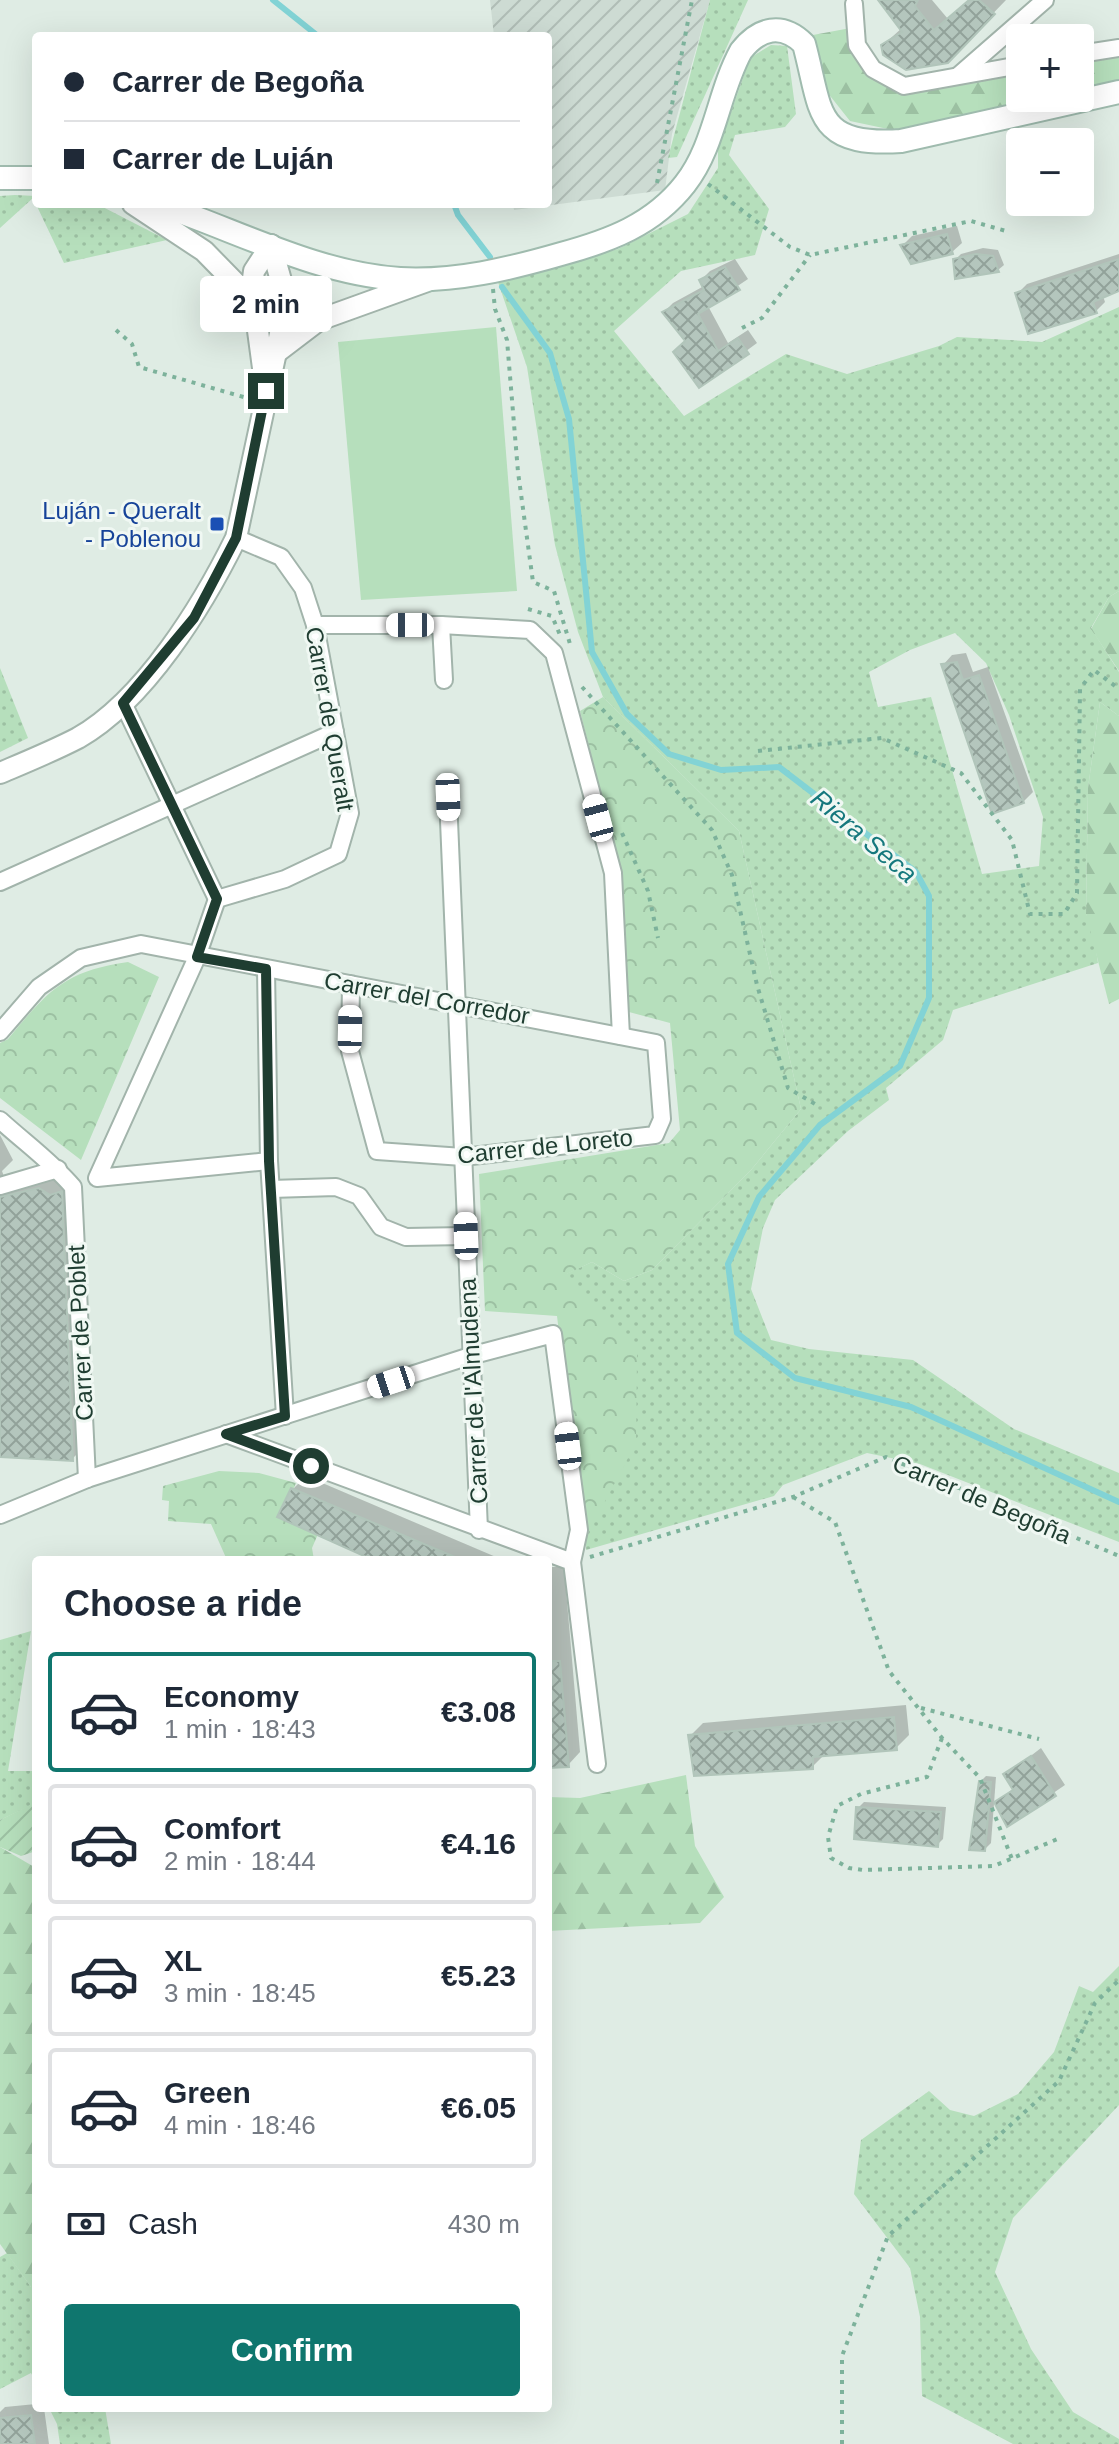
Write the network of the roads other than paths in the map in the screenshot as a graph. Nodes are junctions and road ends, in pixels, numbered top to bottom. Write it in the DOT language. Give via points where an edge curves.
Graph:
graph roads {
  1 [pos="1045,0"];
  2 [pos="854,4"];
  3 [pos="1119,48"];
  4 [pos="1094,52"];
  5 [pos="1006,67"];
  6 [pos="958,76"];
  7 [pos="1119,92"];
  8 [pos="0,178"];
  9 [pos="32,178"];
  10 [pos="139,208"];
  11 [pos="169,208"];
  12 [pos="271,245"];
  13 [pos="430,280"];
  14 [pos="253,301"];
  15 [pos="277,352"];
  16 [pos="265,397"];
  17 [pos="236,538"];
  18 [pos="315,625"];
  19 [pos="441,625"];
  20 [pos="444,680"];
  21 [pos="123,703"];
  22 [pos="335,732"];
  23 [pos="0,773"];
  24 [pos="448,797"];
  25 [pos="172,805"];
  26 [pos="0,882"];
  27 [pos="217,899"];
  28 [pos="197,957"];
  29 [pos="266,969"];
  30 [pos="351,984"];
  31 [pos="457,1002"];
  32 [pos="0,1032"];
  33 [pos="621,1036"];
  34 [pos="656,1043"];
  35 [pos="0,1120"];
  36 [pos="463,1157"];
  37 [pos="269,1161"];
  38 [pos="58,1169"];
  39 [pos="0,1186"];
  40 [pos="271,1189"];
  41 [pos="466,1236"];
  42 [pos="470,1356"];
  43 [pos="285,1416"];
  44 [pos="226,1434"];
  45 [pos="87,1479"];
  46 [pos="0,1515"];
  47 [pos="479,1530"];
  48 [pos="572,1562"];
  49 [pos="597,1764"];
  1 -- 6 [label="street"];
  2 -- 6 [label="street" via="857,45 873,69 904,86"];
  3 -- 4 [label="street"];
  5 -- 6 [label="street"];
  7 -- 13 [label="main road" via="901,141 867,141 831,125 815,101 804,44 783,29 769,29 749,41 736,61 694,172 652,217 594,245"];
  8 -- 9 [label="main road"];
  10 -- 14 [label="street" via="204,251"];
  11 -- 12 [label="main road"];
  12 -- 13 [label="main road" via="348,270"];
  12 -- 14 [label="street" via="254,271"];
  12 -- 15 [label="street" via="284,301"];
  13 -- 15 [label="street" via="319,320"];
  14 -- 16 [label="street"];
  15 -- 16 [label="street"];
  16 -- 17 [label="street"];
  17 -- 18 [label="street, Carrer de Queralt" via="281,557 303,588"];
  17 -- 21 [label="street" via="194,618"];
  18 -- 19 [label="street"];
  18 -- 22 [label="street, Carrer de Queralt"];
  19 -- 20 [label="street"];
  19 -- 33 [label="street" via="530,630 554,653 613,873"];
  21 -- 23 [label="street" via="80,737"];
  21 -- 25 [label="street"];
  22 -- 25 [label="street"];
  22 -- 27 [label="street, Carrer de Queralt" via="350,813 338,854 285,879"];
  24 -- 31 [label="street, Carrer de l'Almudena"];
  25 -- 26 [label="street"];
  25 -- 27 [label="street"];
  27 -- 28 [label="street"];
  28 -- 29 [label="street, Carrer del Corredor"];
  28 -- 32 [label="street, Carrer del Corredor" via="141,944 81,958 39,987"];
  28 -- 37 [label="street" via="97,1178"];
  29 -- 30 [label="street, Carrer del Corredor"];
  29 -- 37 [label="street"];
  30 -- 31 [label="street, Carrer del Corredor"];
  30 -- 36 [label="street, Carrer de Loreto" via="350,1051 377,1151"];
  31 -- 33 [label="street, Carrer del Corredor"];
  31 -- 36 [label="street, Carrer de l'Almudena"];
  33 -- 34 [label="street, Carrer del Corredor"];
  34 -- 36 [label="street, Carrer de Loreto" via="662,1119 655,1135"];
  35 -- 38 [label="street"];
  36 -- 41 [label="street, Carrer de l'Almudena"];
  37 -- 40 [label="street"];
  38 -- 39 [label="street"];
  38 -- 45 [label="street, Carrer de Poblet" via="73,1187"];
  40 -- 41 [label="street" via="336,1187 359,1196 381,1227 406,1237"];
  40 -- 43 [label="street"];
  41 -- 42 [label="street, Carrer de l'Almudena"];
  42 -- 43 [label="street"];
  42 -- 47 [label="street, Carrer de l'Almudena"];
  42 -- 48 [label="street" via="553,1334 579,1530"];
  43 -- 44 [label="street"];
  44 -- 45 [label="street"];
  44 -- 47 [label="street"];
  45 -- 46 [label="street"];
  47 -- 48 [label="street"];
  48 -- 49 [label="street"];
}
